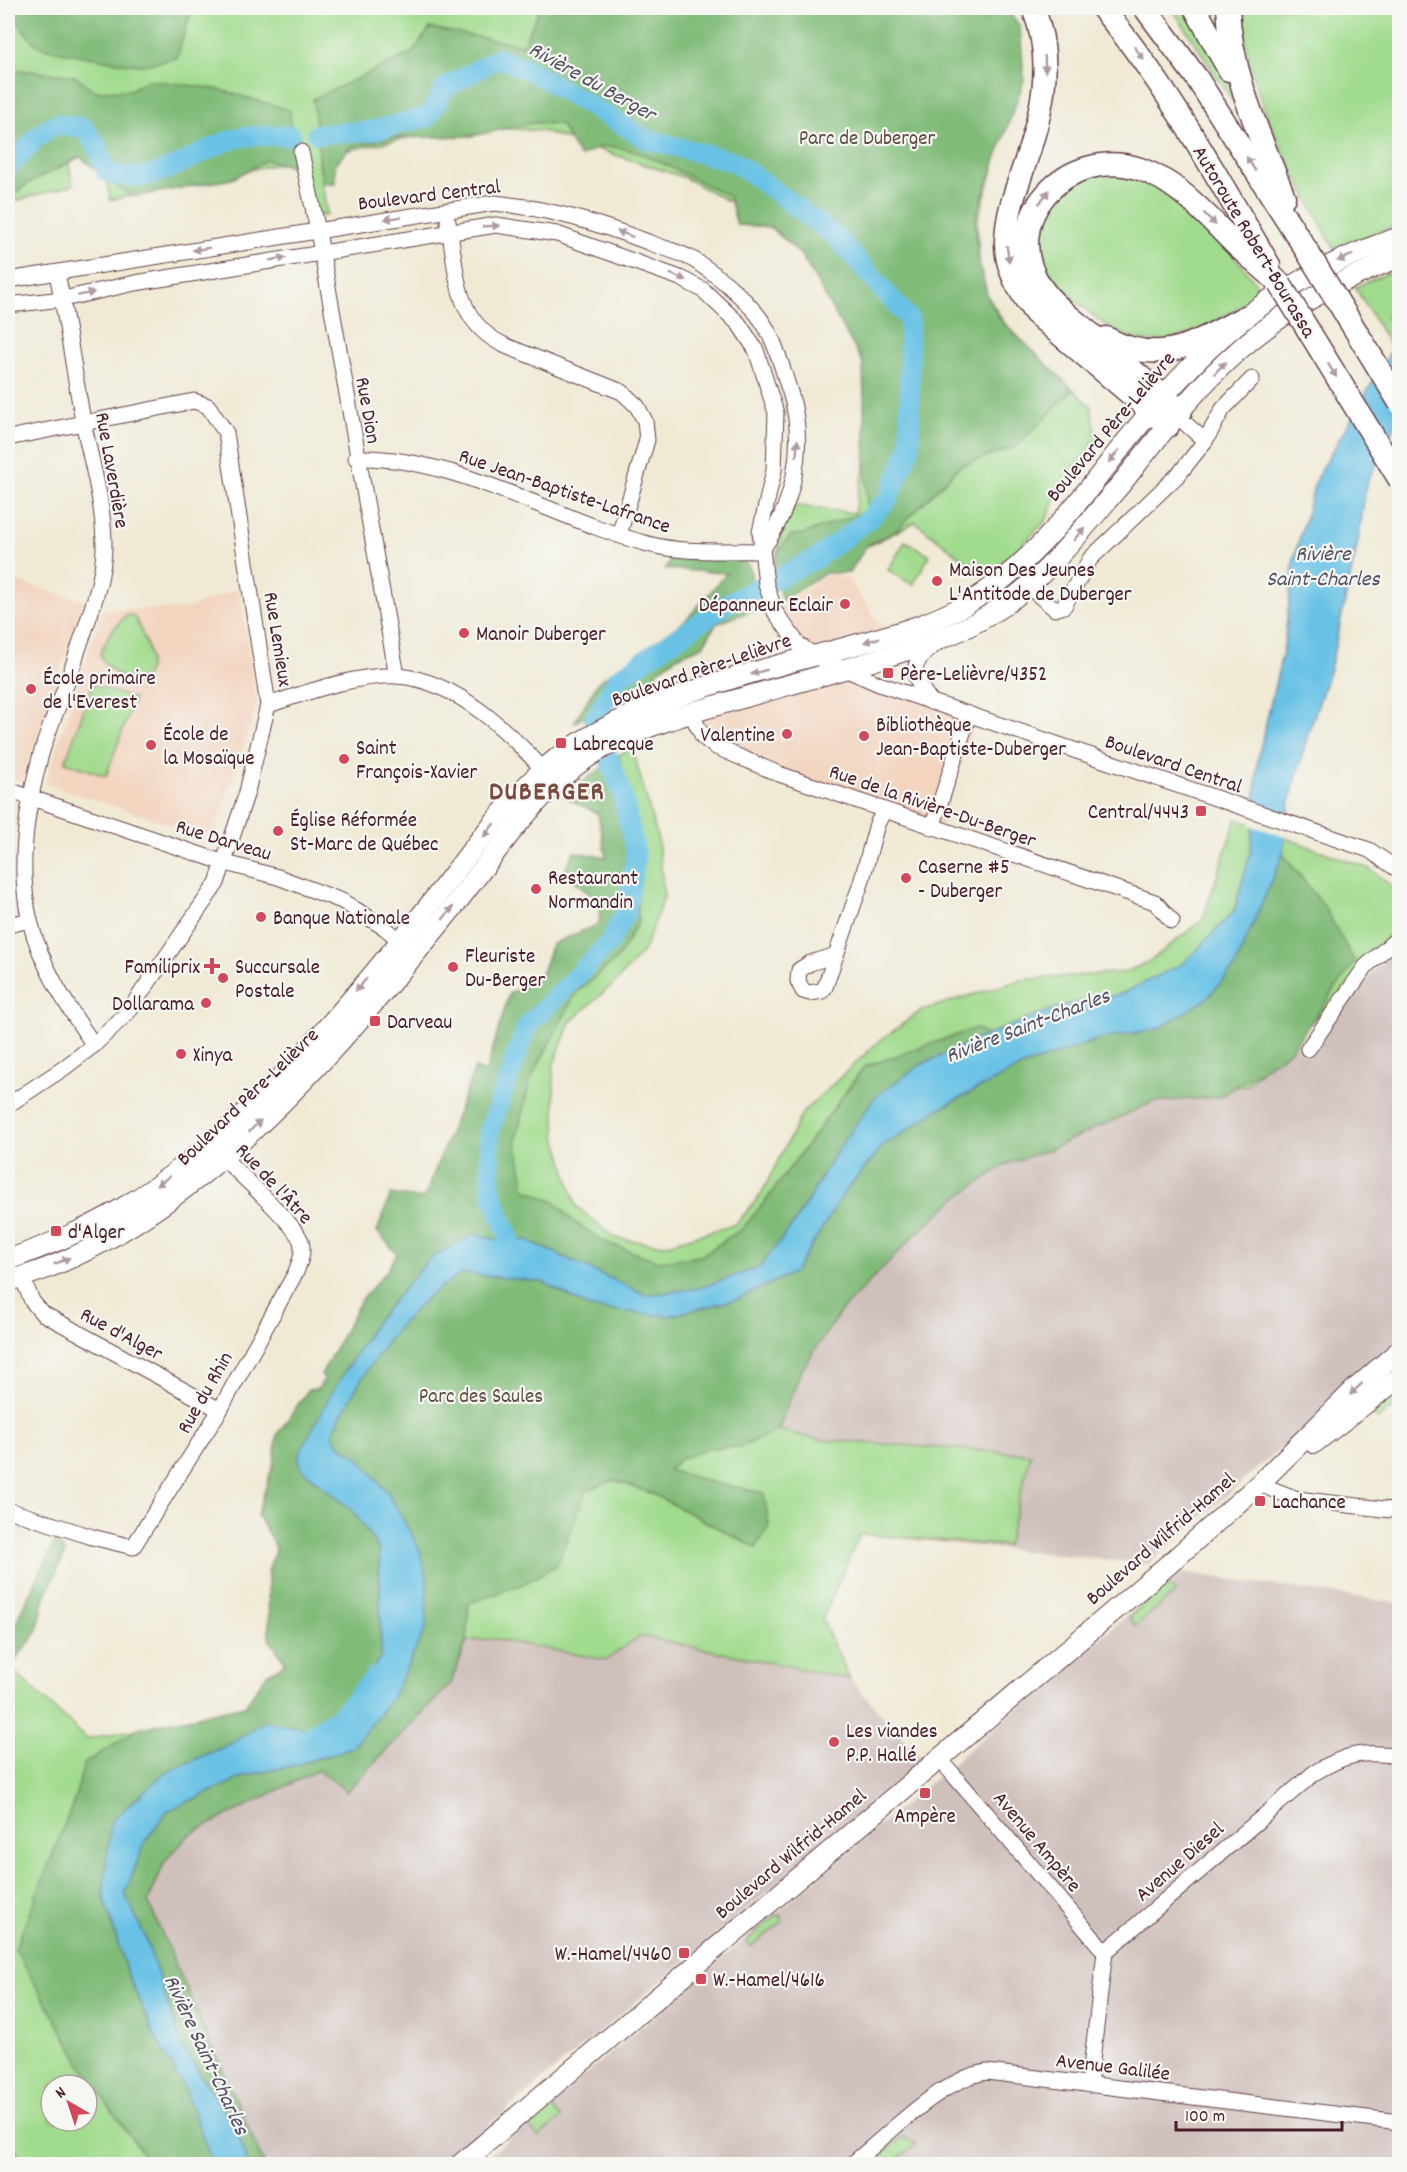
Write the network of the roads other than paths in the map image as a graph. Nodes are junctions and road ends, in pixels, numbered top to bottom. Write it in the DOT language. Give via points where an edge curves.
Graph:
graph roads {
  1 [pos="1034,8"];
  2 [pos="1102,8"];
  3 [pos="1145,8"];
  4 [pos="1195,8"];
  5 [pos="1228,8"];
  6 [pos="1247,103"];
  7 [pos="301,152"];
  8 [pos="446,210"];
  9 [pos="318,231"];
  10 [pos="450,231"];
  11 [pos="1400,237"];
  12 [pos="1305,248"];
  13 [pos="321,252"];
  14 [pos="1400,257"];
  15 [pos="57,273"];
  16 [pos="1274,277"];
  17 [pos="8,280"];
  18 [pos="63,299"];
  19 [pos="8,305"];
  20 [pos="1245,317"];
  21 [pos="1074,320"];
  22 [pos="1252,379"];
  23 [pos="1400,403"];
  24 [pos="1157,404"];
  25 [pos="1175,418"];
  26 [pos="83,421"];
  27 [pos="8,438"];
  28 [pos="1205,441"];
  29 [pos="356,458"];
  30 [pos="1400,480"];
  31 [pos="619,535"];
  32 [pos="761,551"];
  33 [pos="1029,587"];
  34 [pos="940,640"];
  35 [pos="815,656"];
  36 [pos="845,669"];
  37 [pos="396,676"];
  38 [pos="931,702"];
  39 [pos="267,705"];
  40 [pos="691,713"];
  41 [pos="969,714"];
  42 [pos="620,730"];
  43 [pos="550,777"];
  44 [pos="8,790"];
  45 [pos="31,798"];
  46 [pos="884,811"];
  47 [pos="932,828"];
  48 [pos="222,862"];
  49 [pos="1400,871"];
  50 [pos="30,920"];
  51 [pos="1172,921"];
  52 [pos="8,926"];
  53 [pos="1400,936"];
  54 [pos="400,941"];
  55 [pos="416,953"];
  56 [pos="836,955"];
  57 [pos="94,1045"];
  58 [pos="1308,1049"];
  59 [pos="8,1105"];
  60 [pos="216,1151"];
  61 [pos="303,1253"];
  62 [pos="8,1260"];
  63 [pos="15,1279"];
  64 [pos="1400,1350"];
  65 [pos="1400,1377"];
  66 [pos="220,1410"];
  67 [pos="1259,1484"];
  68 [pos="8,1510"];
  69 [pos="1400,1511"];
  70 [pos="1400,1756"];
  71 [pos="939,1758"];
  72 [pos="1105,1952"];
  73 [pos="1089,2085"];
  74 [pos="1400,2122"];
  75 [pos="461,2164"];
  76 [pos="852,2164"];
  1 -- 24 [label="highway, one-way" via="1041,25 1046,62 1045,91 1008,220 1006,244 1010,267 1018,290 1035,313"];
  2 -- 16 [label="highway, Autoroute Robert-Bourassa, one-way" via="1136,48 1172,102"];
  12 -- 3 [label="highway, Autoroute Robert-Bourassa, one-way" via="1196,77"];
  4 -- 6 [label="highway"];
  5 -- 6 [label="highway" via="1235,63"];
  6 -- 12 [label="highway"];
  7 -- 9 [label="street, Rue Dion"];
  8 -- 9 [label="street, Boulevard Central, one-way"];
  8 -- 10 [label="street"];
  32 -- 8 [label="street, Boulevard Central, one-way" via="782,516 795,472 798,433 796,411 773,339 757,314 693,259 603,225 535,207 494,203"];
  9 -- 13 [label="street, Rue Dion"];
  9 -- 15 [label="street, Boulevard Central, one-way"];
  10 -- 13 [label="street, Boulevard Central"];
  10 -- 31 [label="street" via="460,292 475,326 506,346 622,392 637,406 645,421 647,440"];
  10 -- 32 [label="street, Boulevard Central, one-way" via="496,225 557,234 680,278 703,290 739,324 756,350 776,412 774,470 760,532"];
  11 -- 20 [label="main road, Boulevard Père-Lelièvre, one-way" via="1315,270"];
  12 -- 23 [label="highway, Autoroute Robert-Bourassa, bridge"];
  18 -- 13 [label="street, Boulevard Central, one-way"];
  13 -- 29 [label="street, Rue Dion"];
  25 -- 14 [label="main road, Boulevard Père-Lelièvre, one-way" via="1226,362 1272,323 1324,291"];
  15 -- 17 [label="street, Boulevard Central"];
  15 -- 18 [label="street, Rue Laverdière"];
  21 -- 16 [label="highway, one-way" via="1048,296 1036,278 1030,264 1029,231 1039,204 1056,183 1078,169 1094,165 1124,165 1164,181"];
  16 -- 30 [label="highway, Autoroute Robert-Bourassa, one-way, bridge"];
  18 -- 19 [label="street, Boulevard Central"];
  18 -- 26 [label="street, Rue Laverdière"];
  20 -- 21 [label="highway" via="1188,346 1155,352 1121,346"];
  20 -- 24 [label="main road, Boulevard Père-Lelièvre" via="1206,351"];
  21 -- 24 [label="highway"];
  22 -- 28 [label="street" via="1223,410"];
  24 -- 25 [label="highway"];
  24 -- 35 [label="main road, Boulevard Père-Lelièvre, one-way" via="1057,527 992,587 928,622"];
  25 -- 28 [label="street"];
  33 -- 25 [label="main road, Boulevard Père-Lelièvre, one-way" via="1060,556"];
  26 -- 27 [label="street, Rue Lemieux"];
  26 -- 39 [label="street, Rue Lemieux" via="194,400 208,406 218,418 226,433"];
  26 -- 45 [label="street, Rue Laverdière" via="100,497 104,547 99,583 42,753"];
  28 -- 33 [label="street" via="1180,473 1090,559 1064,606 1049,606"];
  29 -- 31 [label="street, Rue Jean-Baptiste-Lafrance" via="438,468"];
  29 -- 37 [label="street, Rue Dion"];
  31 -- 32 [label="street, Rue Jean-Baptiste-Lafrance" via="674,549"];
  32 -- 35 [label="street, Boulevard Central" via="775,612 798,644"];
  33 -- 34 [label="main road, Boulevard Père-Lelièvre" via="993,613"];
  34 -- 36 [label="main road, Boulevard Père-Lelièvre"];
  34 -- 38 [label="street" via="923,653 915,669 916,681"];
  35 -- 36 [label="street, Boulevard Central"];
  35 -- 42 [label="main road, Boulevard Père-Lelièvre, one-way" via="695,692"];
  36 -- 38 [label="street, Boulevard Central"];
  36 -- 40 [label="main road, Boulevard Père-Lelièvre"];
  37 -- 39 [label="street" via="320,689"];
  37 -- 43 [label="street" via="424,681 467,701 516,739"];
  38 -- 41 [label="street, Boulevard Central"];
  39 -- 48 [label="street, Rue Lemieux" via="248,792"];
  40 -- 42 [label="main road, Boulevard Père-Lelièvre"];
  40 -- 46 [label="street, Rue de la Rivière-Du-Berger" via="704,737 714,746"];
  41 -- 47 [label="street"];
  41 -- 49 [label="street, Boulevard Central" via="1369,850"];
  42 -- 43 [label="main road, Boulevard Père-Lelièvre" via="580,752"];
  43 -- 54 [label="main road, Boulevard Père-Lelièvre, one-way" via="510,804"];
  55 -- 43 [label="main road, Boulevard Père-Lelièvre, one-way" via="518,825"];
  44 -- 45 [label="street, Rue Darveau"];
  45 -- 48 [label="street, Rue Darveau"];
  45 -- 50 [label="street, Rue Laverdière" via="26,838"];
  46 -- 47 [label="street, Rue de la Rivière-Du-Berger"];
  46 -- 56 [label="street"];
  47 -- 51 [label="street, Rue de la Rivière-Du-Berger" via="1155,902"];
  48 -- 54 [label="street, Rue Darveau" via="278,877 342,901"];
  48 -- 57 [label="street, Rue Lemieux" via="217,883 128,1012"];
  50 -- 52 [label="street"];
  50 -- 57 [label="street, Rue Laverdière" via="53,980"];
  53 -- 58 [label="street" via="1366,966"];
  54 -- 55 [label="street, Rue Darveau"];
  54 -- 60 [label="main road, Boulevard Père-Lelièvre, one-way"];
  60 -- 55 [label="main road, Boulevard Père-Lelièvre, one-way" via="300,1082"];
  57 -- 59 [label="street, Rue Lemieux"];
  60 -- 61 [label="street, Rue de l'Âtre" via="300,1239"];
  60 -- 62 [label="main road, Boulevard Père-Lelièvre, one-way" via="117,1212 60,1241"];
  63 -- 60 [label="main road, Boulevard Père-Lelièvre, one-way" via="102,1244 158,1209"];
  61 -- 66 [label="street, Rue du Rhin"];
  63 -- 66 [label="street, Rue d'Alger" via="54,1321"];
  64 -- 67 [label="main road, Boulevard Wilfrid-Hamel, one-way"];
  65 -- 67 [label="main road, Boulevard Wilfrid-Hamel"];
  66 -- 68 [label="street, Rue du Rhin" via="133,1547"];
  67 -- 69 [label="street" via="1298,1499"];
  67 -- 71 [label="main road, Boulevard Wilfrid-Hamel"];
  70 -- 72 [label="street, Avenue Diesel" via="1365,1752 1341,1757 1314,1773"];
  71 -- 72 [label="street, Avenue Ampère"];
  71 -- 75 [label="main road, Boulevard Wilfrid-Hamel"];
  72 -- 73 [label="street"];
  73 -- 74 [label="street, Avenue Galilée"];
  73 -- 76 [label="street, Avenue Galilée" via="974,2073 952,2082"];
}
